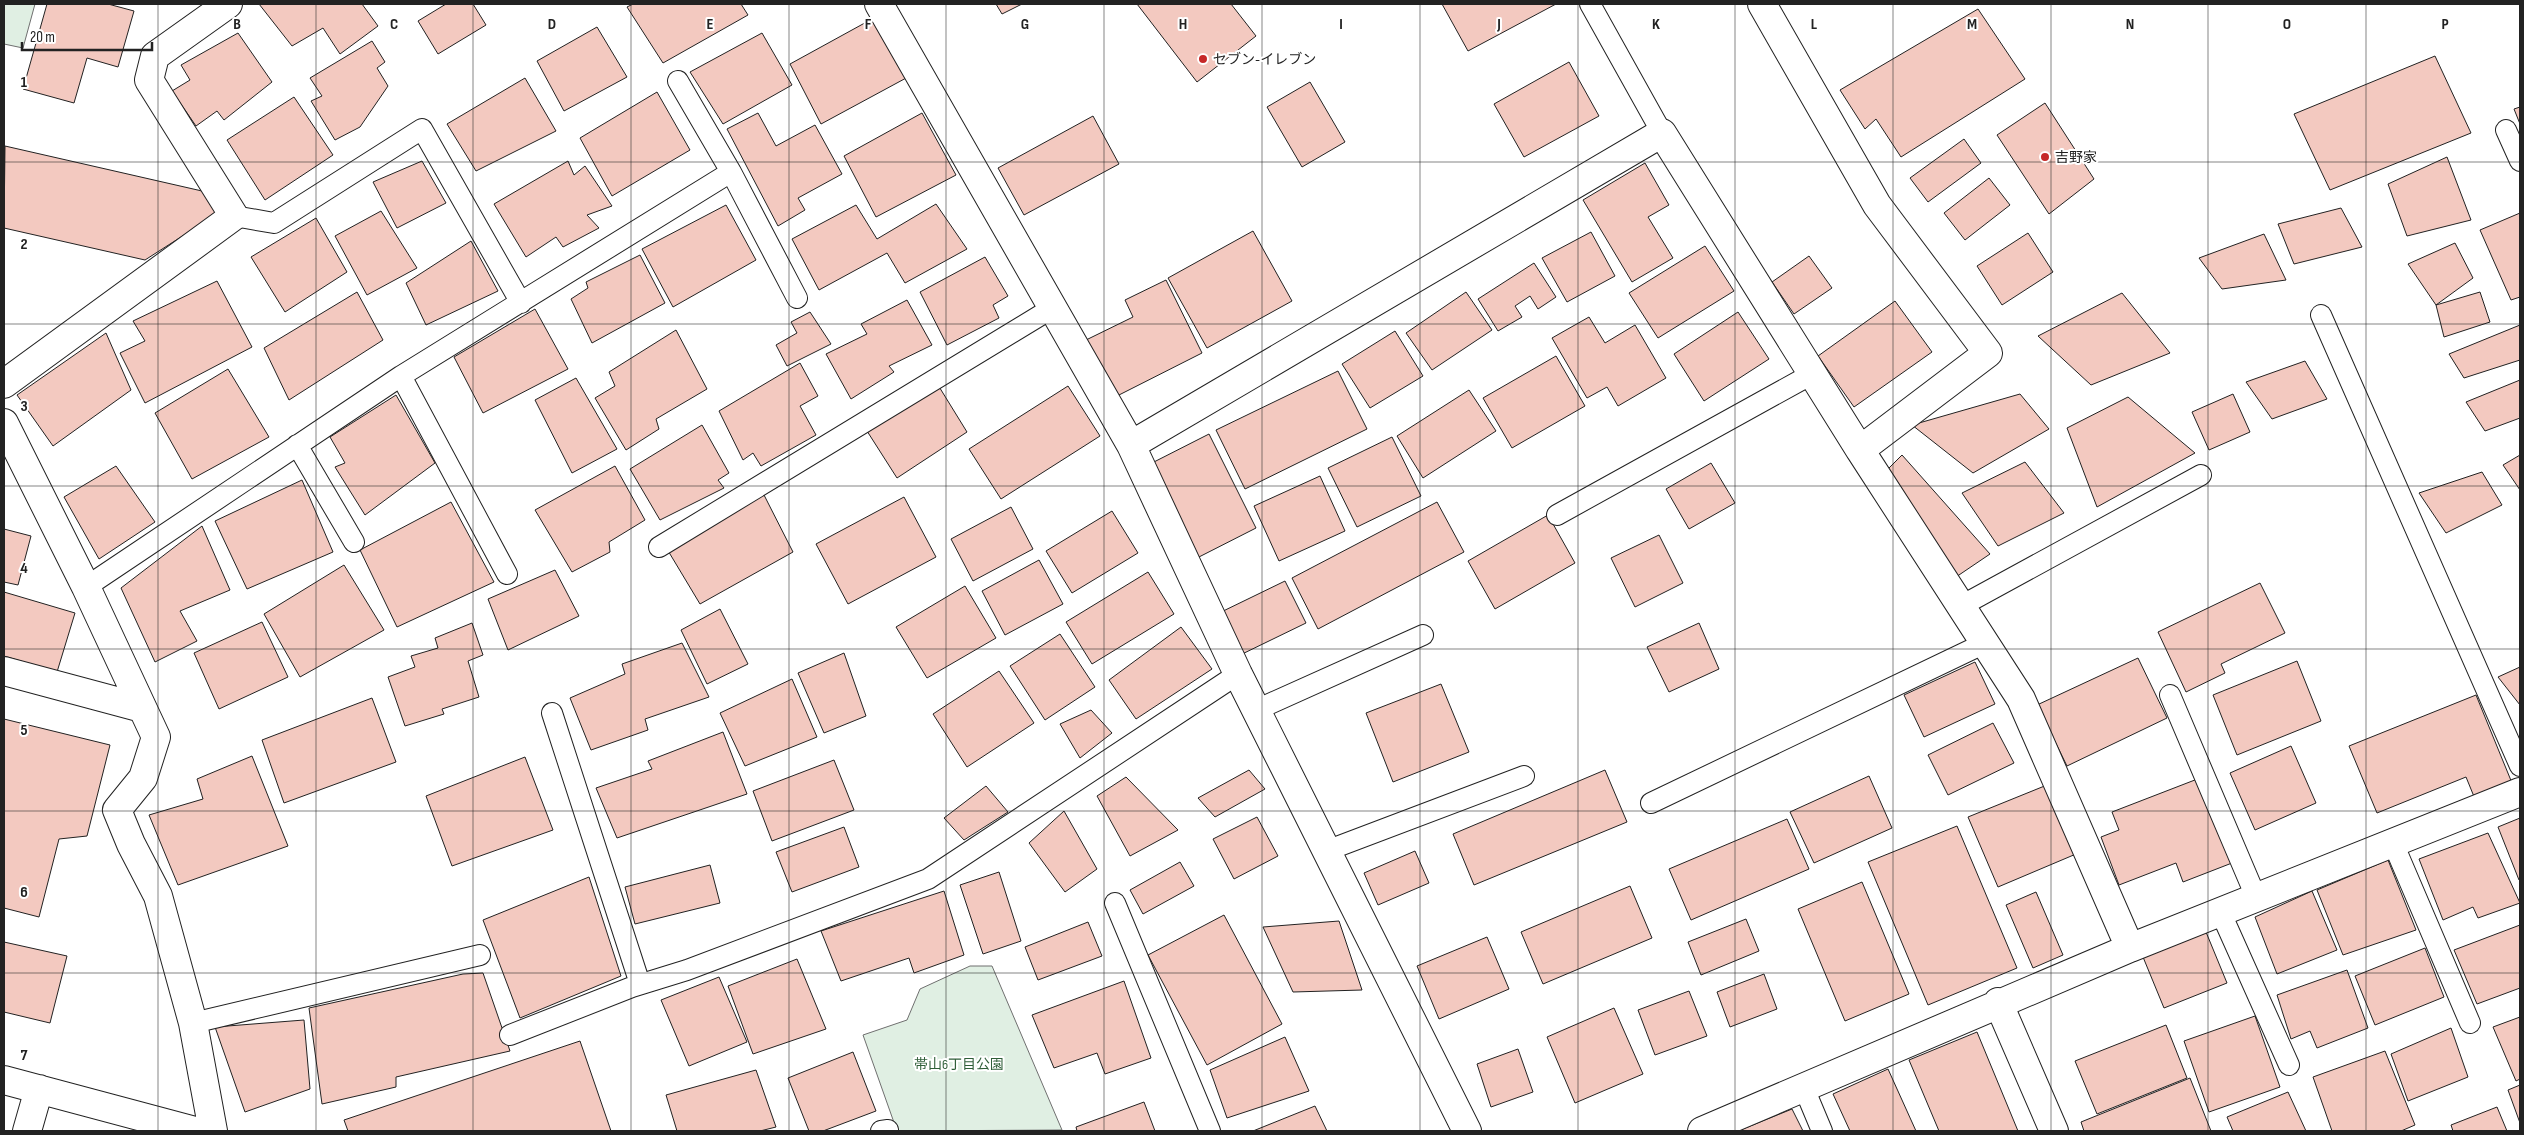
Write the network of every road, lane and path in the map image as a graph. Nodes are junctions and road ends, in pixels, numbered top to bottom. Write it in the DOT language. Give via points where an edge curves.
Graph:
graph roads {
  1 [pos="228,4"];
  2 [pos="879,4"];
  3 [pos="1590,4"];
  4 [pos="1762,4"];
  5 [pos="678,81"];
  6 [pos="2506,130"];
  7 [pos="1662,133"];
  8 [pos="2520,161"];
  9 [pos="731,172"];
  10 [pos="234,216"];
  11 [pos="797,298"];
  12 [pos="521,303"];
  13 [pos="1054,306"];
  14 [pos="2321,315"];
  15 [pos="1812,374"];
  16 [pos="401,376"];
  17 [pos="4,384"];
  18 [pos="4,423"];
  19 [pos="297,445"];
  20 [pos="1131,445"];
  21 [pos="1860,450"];
  22 [pos="2201,475"];
  23 [pos="1557,515"];
  24 [pos="354,542"];
  25 [pos="659,547"];
  26 [pos="507,574"];
  27 [pos="86,587"];
  28 [pos="1961,606"];
  29 [pos="1423,635"];
  30 [pos="1985,643"];
  31 [pos="4,671"];
  32 [pos="1238,674"];
  33 [pos="2170,695"];
  34 [pos="142,708"];
  35 [pos="1256,710"];
  36 [pos="552,713"];
  37 [pos="2520,766"];
  38 [pos="1524,776"];
  39 [pos="2520,792"];
  40 [pos="1651,803"];
  41 [pos="2393,843"];
  42 [pos="1326,851"];
  43 [pos="2256,897"];
  44 [pos="1115,904"];
  45 [pos="2220,911"];
  46 [pos="2130,948"];
  47 [pos="480,955"];
  48 [pos="640,984"];
  49 [pos="1998,1002"];
  50 [pos="193,1023"];
  51 [pos="2470,1023"];
  52 [pos="510,1035"];
  53 [pos="2289,1065"];
  54 [pos="4,1080"];
  55 [pos="1804,1088"];
  56 [pos="39,1089"];
  57 [pos="27,1131"];
  58 [pos="196,1131"];
  59 [pos="213,1131"];
  60 [pos="1210,1131"];
  61 [pos="1467,1131"];
  62 [pos="1702,1131"];
  63 [pos="1822,1131"];
  64 [pos="2054,1131"];
  1 -- 10 [label="street" via="155,56 149,80"];
  2 -- 13 [label="street"];
  3 -- 7 [label="lane"];
  4 -- 21 [label="street" via="1877,205 1988,354"];
  5 -- 9 [label="lane"];
  6 -- 8 [label="lane"];
  7 -- 15 [label="street"];
  7 -- 20 [label="street"];
  9 -- 11 [label="lane"];
  9 -- 12 [label="lane"];
  10 -- 12 [label="lane" via="274,223 422,130"];
  10 -- 17 [label="street"];
  12 -- 16 [label="lane"];
  13 -- 20 [label="street"];
  13 -- 25 [label="lane"];
  14 -- 37 [label="lane"];
  15 -- 21 [label="street"];
  15 -- 23 [label="lane"];
  16 -- 19 [label="lane"];
  16 -- 26 [label="lane"];
  18 -- 27 [label="street"];
  19 -- 24 [label="lane"];
  19 -- 27 [label="lane"];
  20 -- 32 [label="street"];
  21 -- 28 [label="street"];
  22 -- 28 [label="lane"];
  27 -- 34 [label="street"];
  28 -- 30 [label="street"];
  29 -- 35 [label="lane"];
  30 -- 40 [label="lane"];
  30 -- 46 [label="street" via="2022,699"];
  31 -- 34 [label="street"];
  32 -- 35 [label="street"];
  32 -- 48 [label="lane" via="928,879 687,970"];
  33 -- 43 [label="lane"];
  34 -- 50 [label="street" via="156,736 143,778 117,810 158,896"];
  35 -- 42 [label="street"];
  36 -- 48 [label="lane"];
  38 -- 42 [label="lane"];
  39 -- 41 [label="street"];
  41 -- 43 [label="street"];
  41 -- 51 [label="lane"];
  42 -- 61 [label="street"];
  43 -- 45 [label="street"];
  44 -- 60 [label="lane"];
  45 -- 46 [label="street"];
  45 -- 53 [label="lane"];
  46 -- 49 [label="street"];
  47 -- 50 [label="lane"];
  48 -- 52 [label="lane"];
  49 -- 55 [label="street"];
  49 -- 64 [label="street"];
  50 -- 59 [label="street"];
  54 -- 56 [label="street"];
  55 -- 62 [label="street"];
  55 -- 63 [label="lane"];
  56 -- 57 [label="street"];
  56 -- 58 [label="street"];
}
